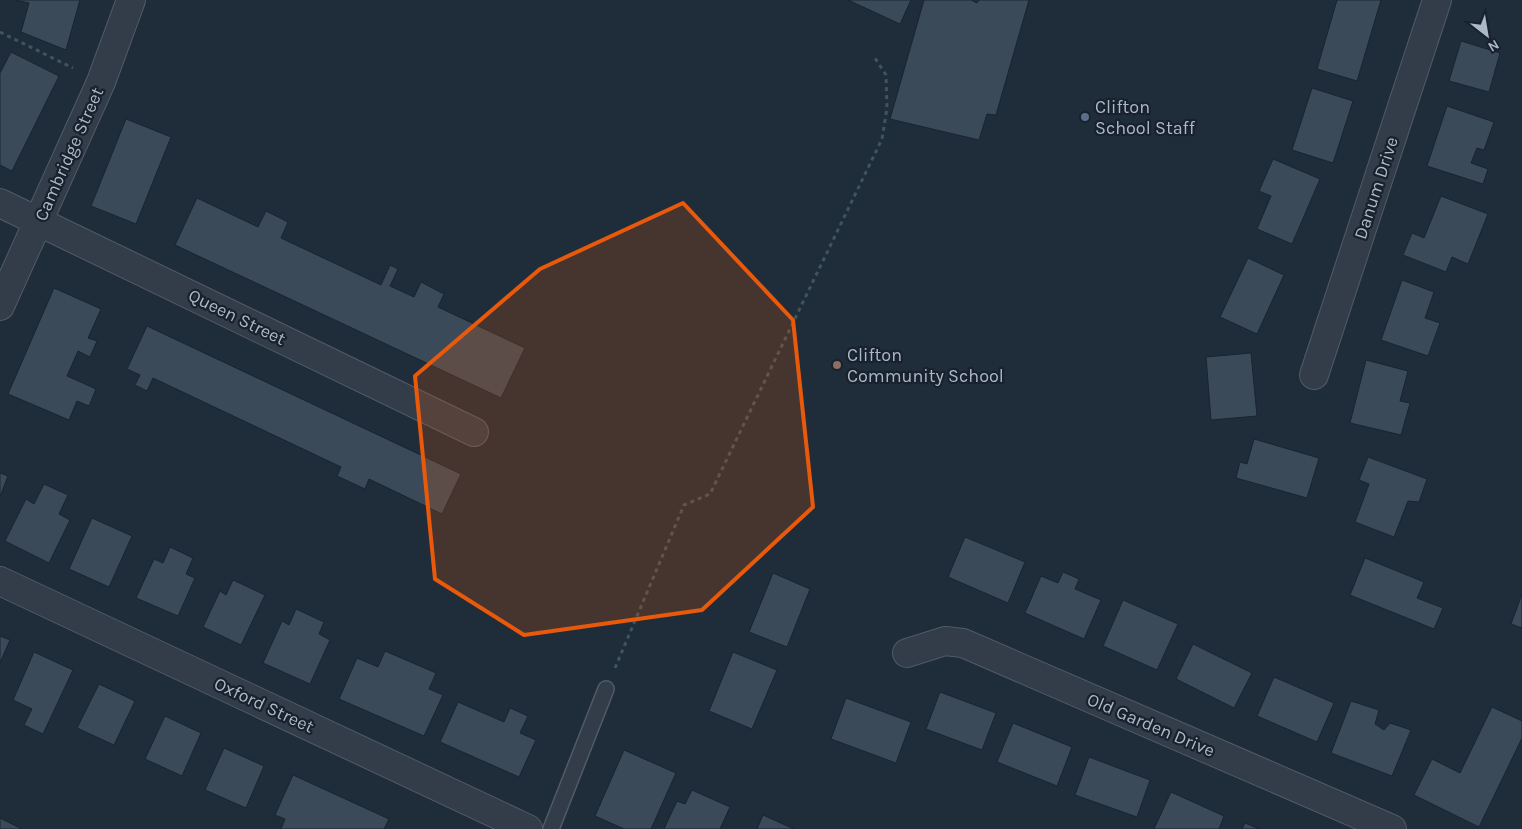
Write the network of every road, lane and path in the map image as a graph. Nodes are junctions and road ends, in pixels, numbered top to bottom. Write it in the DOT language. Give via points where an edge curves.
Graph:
graph roads {
  1 [pos="131,0"];
  2 [pos="1437,0"];
  3 [pos="0,32"];
  4 [pos="873,55"];
  5 [pos="101,82"];
  6 [pos="0,203"];
  7 [pos="39,221"];
  8 [pos="0,306"];
  9 [pos="1314,375"];
  10 [pos="474,432"];
  11 [pos="0,581"];
  12 [pos="907,653"];
  13 [pos="606,689"];
  14 [pos="528,829"];
  15 [pos="551,829"];
  16 [pos="1392,829"];
  1 -- 5 [label="street, Cambridge Street"];
  2 -- 9 [label="street, Danum Drive"];
  3 -- 5 [label="path"];
  4 -- 13 [label="path" via="886,75 887,108 882,139 710,494 684,504"];
  5 -- 7 [label="street, Cambridge Street"];
  6 -- 7 [label="street, Queen Street"];
  7 -- 8 [label="street, Cambridge Street"];
  7 -- 10 [label="street, Queen Street"];
  11 -- 14 [label="street, Oxford Street"];
  12 -- 16 [label="street, Old Garden Drive" via="945,641 963,643"];
  13 -- 15 [label="lane"];
}
